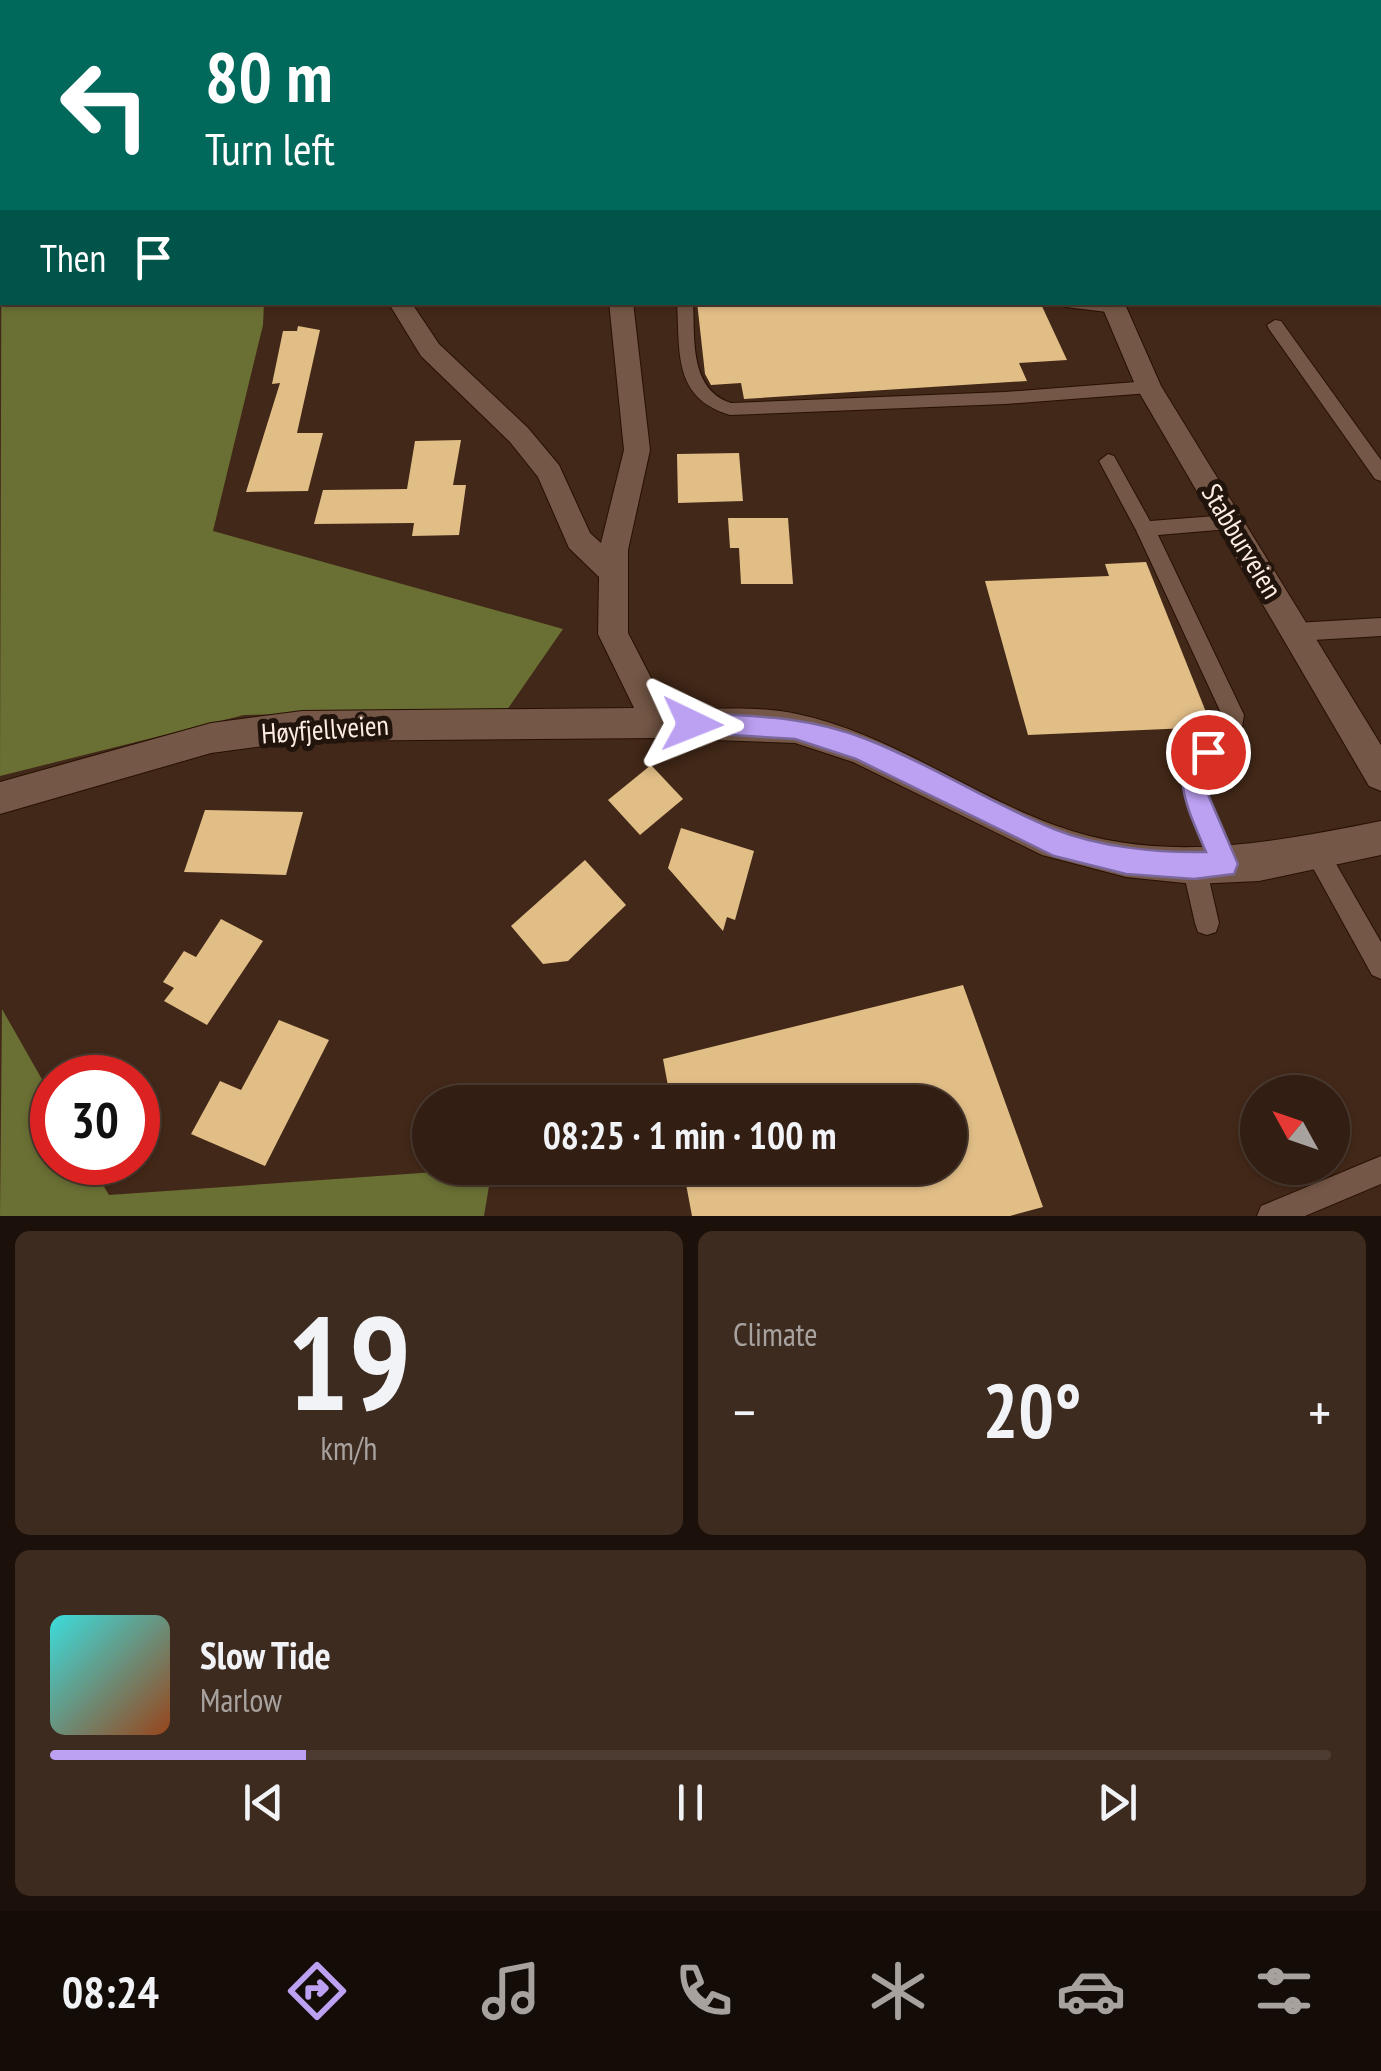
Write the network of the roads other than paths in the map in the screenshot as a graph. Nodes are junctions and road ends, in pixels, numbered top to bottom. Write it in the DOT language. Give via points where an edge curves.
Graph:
graph roads {
  1 [pos="401,305"];
  2 [pos="621,305"];
  3 [pos="685,305"];
  4 [pos="1113,305"];
  5 [pos="1275,325"];
  6 [pos="1149,386"];
  7 [pos="1108,462"];
  8 [pos="1381,474"];
  9 [pos="1230,522"];
  10 [pos="1145,529"];
  11 [pos="614,573"];
  12 [pos="1381,627"];
  13 [pos="1296,632"];
  14 [pos="658,723"];
  15 [pos="1381,775"];
  16 [pos="0,798"];
  17 [pos="1381,838"];
  18 [pos="1316,851"];
  19 [pos="1209,865"];
  20 [pos="1207,923"];
  21 [pos="1381,966"];
  22 [pos="1381,1170"];
  23 [pos="1271,1216"];
  1 -- 11 [label="street" via="430,350 520,435 549,472 579,540"];
  2 -- 11 [label="street" via="636,450"];
  3 -- 6 [label="lane" via="692,379 701,397 730,409"];
  4 -- 6 [label="street, Stabburveien"];
  5 -- 8 [label="lane"];
  6 -- 9 [label="street, Stabburveien"];
  7 -- 10 [label="lane"];
  9 -- 10 [label="lane"];
  9 -- 13 [label="street, Stabburveien"];
  10 -- 19 [label="lane" via="1233,715 1231,738 1196,768 1194,792"];
  11 -- 14 [label="street" via="613,634"];
  12 -- 13 [label="lane"];
  13 -- 15 [label="street, Stabburveien"];
  14 -- 16 [label="street, Høyfjellveien" via="302,726 211,738"];
  14 -- 19 [label="street, Høyfjellveien" via="795,728 861,749 1054,843 1126,860"];
  17 -- 18 [label="street, Høyfjellveien"];
  18 -- 19 [label="street, Høyfjellveien"];
  18 -- 21 [label="lane"];
  19 -- 20 [label="lane"];
  22 -- 23 [label="lane"];
}
